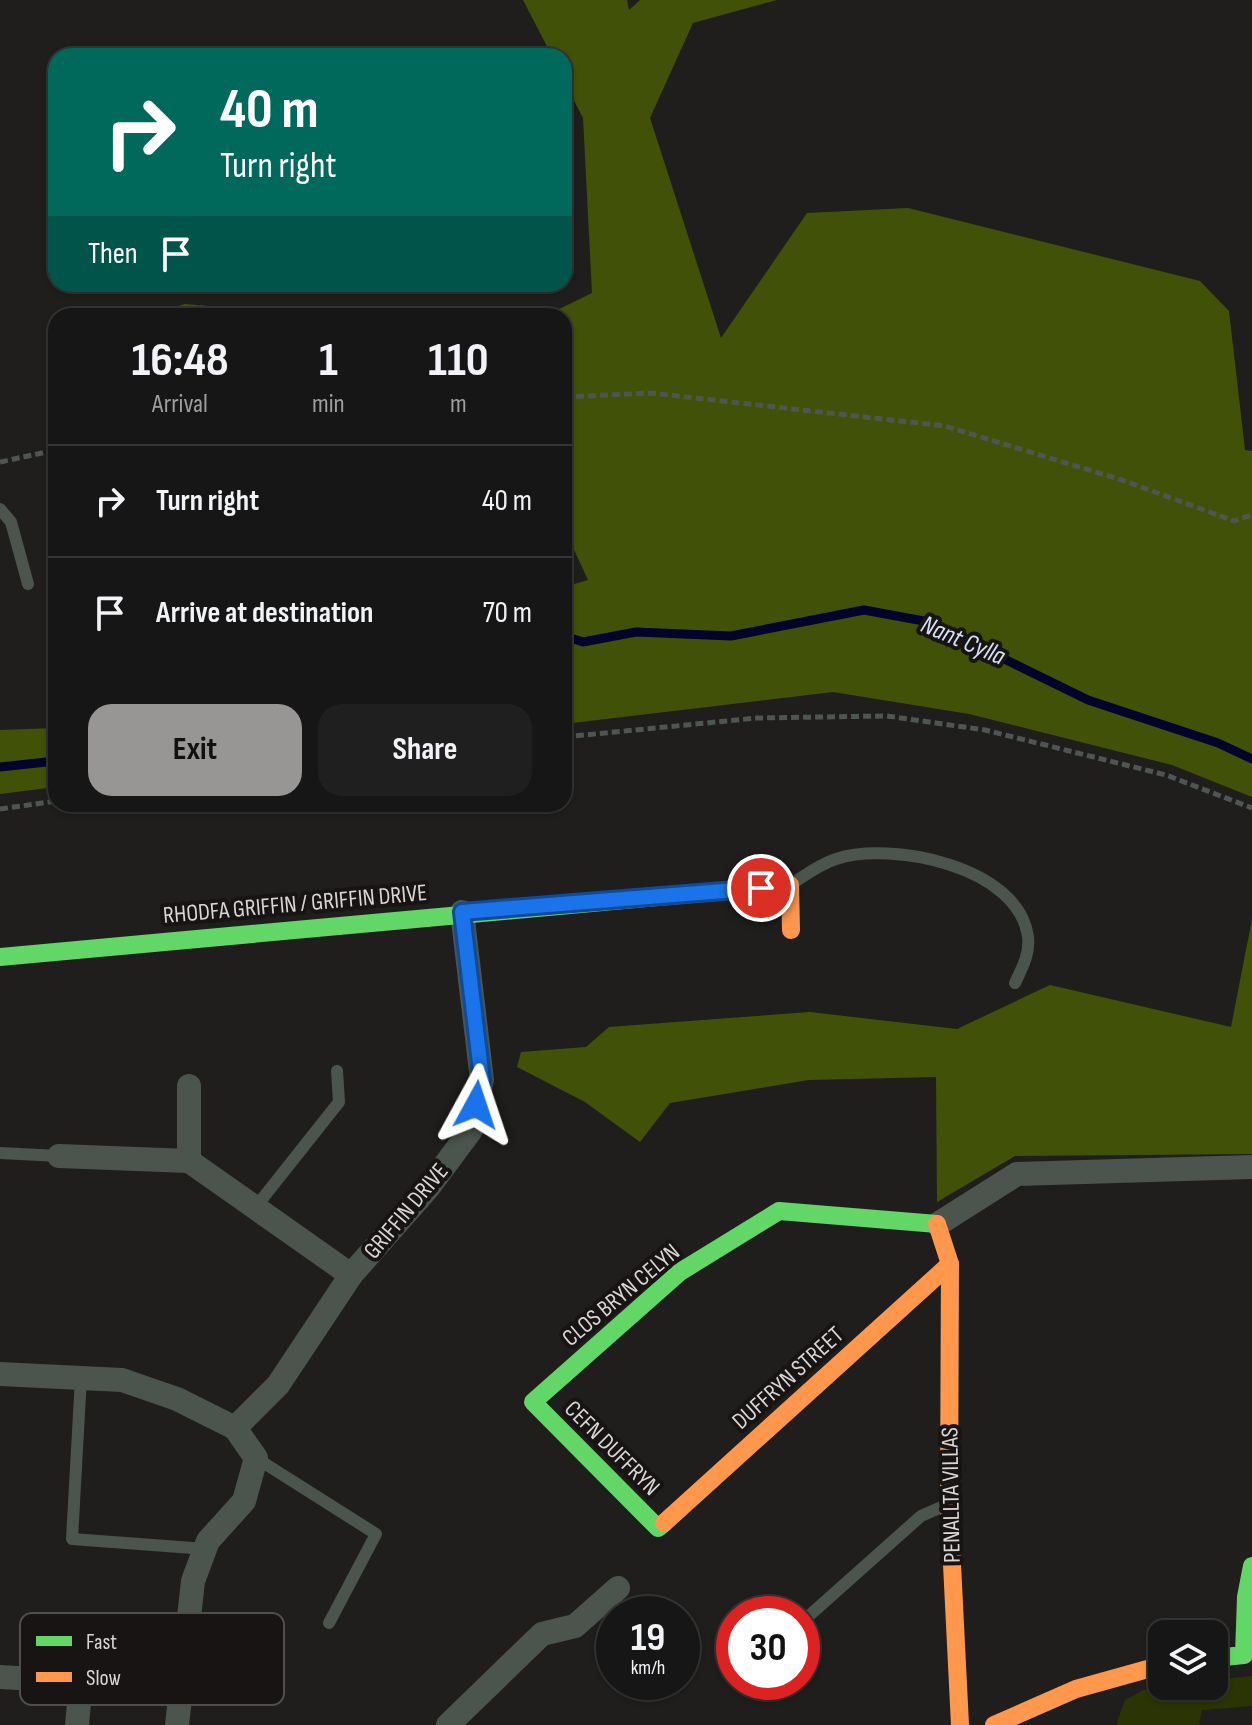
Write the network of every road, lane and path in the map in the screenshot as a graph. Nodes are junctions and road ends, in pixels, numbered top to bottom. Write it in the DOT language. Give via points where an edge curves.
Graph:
graph roads {
  1 [pos="572,397"];
  2 [pos="48,452"];
  3 [pos="0,462"];
  4 [pos="0,509"];
  5 [pos="1252,515"];
  6 [pos="28,584"];
  7 [pos="572,736"];
  8 [pos="48,802"];
  9 [pos="1252,808"];
  10 [pos="0,809"];
  11 [pos="790,885"];
  12 [pos="462,912"];
  13 [pos="791,930"];
  14 [pos="0,957"];
  15 [pos="1015,983"];
  16 [pos="337,1071"];
  17 [pos="189,1086"];
  18 [pos="0,1153"];
  19 [pos="59,1156"];
  20 [pos="189,1161"];
  21 [pos="1252,1167"];
  22 [pos="255,1208"];
  23 [pos="938,1224"];
  24 [pos="950,1264"];
  25 [pos="351,1275"];
  26 [pos="0,1374"];
  27 [pos="81,1378"];
  28 [pos="533,1402"];
  29 [pos="235,1428"];
  30 [pos="256,1458"];
  31 [pos="949,1504"];
  32 [pos="658,1528"];
  33 [pos="206,1549"];
  34 [pos="1252,1566"];
  35 [pos="618,1588"];
  36 [pos="820,1606"];
  37 [pos="189,1613"];
  38 [pos="329,1623"];
  39 [pos="1248,1655"];
  40 [pos="1228,1657"];
  41 [pos="1148,1668"];
  42 [pos="0,1677"];
  43 [pos="20,1678"];
  44 [pos="79,1705"];
  45 [pos="179,1705"];
  46 [pos="77,1725"];
  47 [pos="177,1725"];
  48 [pos="448,1725"];
  49 [pos="960,1725"];
  50 [pos="994,1725"];
  1 -- 5 [label="path" via="651,393 945,426 1234,521"];
  2 -- 3 [label="path"];
  4 -- 6 [label="lane" via="11,522"];
  7 -- 9 [label="path" via="757,718 887,716 985,730 1166,775"];
  8 -- 10 [label="path"];
  11 -- 12 [label="street, RHODFA GRIFFIN / GRIFFIN DRIVE"];
  11 -- 13 [label="street"];
  11 -- 15 [label="lane" via="837,859 864,854 924,859 979,875 1022,917 1027,956"];
  12 -- 14 [label="street, RHODFA GRIFFIN / GRIFFIN DRIVE"];
  12 -- 25 [label="street, GRIFFIN DRIVE" via="482,1080 471,1130"];
  16 -- 22 [label="lane" via="339,1102"];
  17 -- 20 [label="street"];
  18 -- 19 [label="lane"];
  19 -- 20 [label="street"];
  20 -- 22 [label="street, GRIFFIN DRIVE"];
  21 -- 23 [label="street" via="1017,1174"];
  22 -- 25 [label="street, GRIFFIN DRIVE"];
  23 -- 24 [label="street"];
  23 -- 28 [label="street, CLOS BRYN CELYN" via="779,1211 680,1272"];
  24 -- 31 [label="street, PENALLTA VILLAS"];
  24 -- 32 [label="street, DUFFRYN STREET"];
  25 -- 29 [label="street, GRIFFIN DRIVE" via="278,1385"];
  26 -- 27 [label="street"];
  27 -- 29 [label="street" via="122,1380 177,1399"];
  27 -- 33 [label="lane" via="72,1539"];
  28 -- 32 [label="street, CEFN DUFFRYN"];
  29 -- 30 [label="street"];
  30 -- 33 [label="street" via="244,1501"];
  30 -- 38 [label="lane" via="376,1534"];
  31 -- 36 [label="lane" via="921,1516"];
  31 -- 49 [label="street, PENALLTA VILLAS"];
  33 -- 37 [label="street" via="193,1581"];
  34 -- 39 [label="street" via="1246,1597"];
  35 -- 48 [label="street" via="575,1626 542,1634"];
  39 -- 40 [label="street"];
  41 -- 50 [label="street" via="1105,1677"];
  42 -- 43 [label="street"];
  44 -- 46 [label="street"];
  45 -- 47 [label="street"];
}
